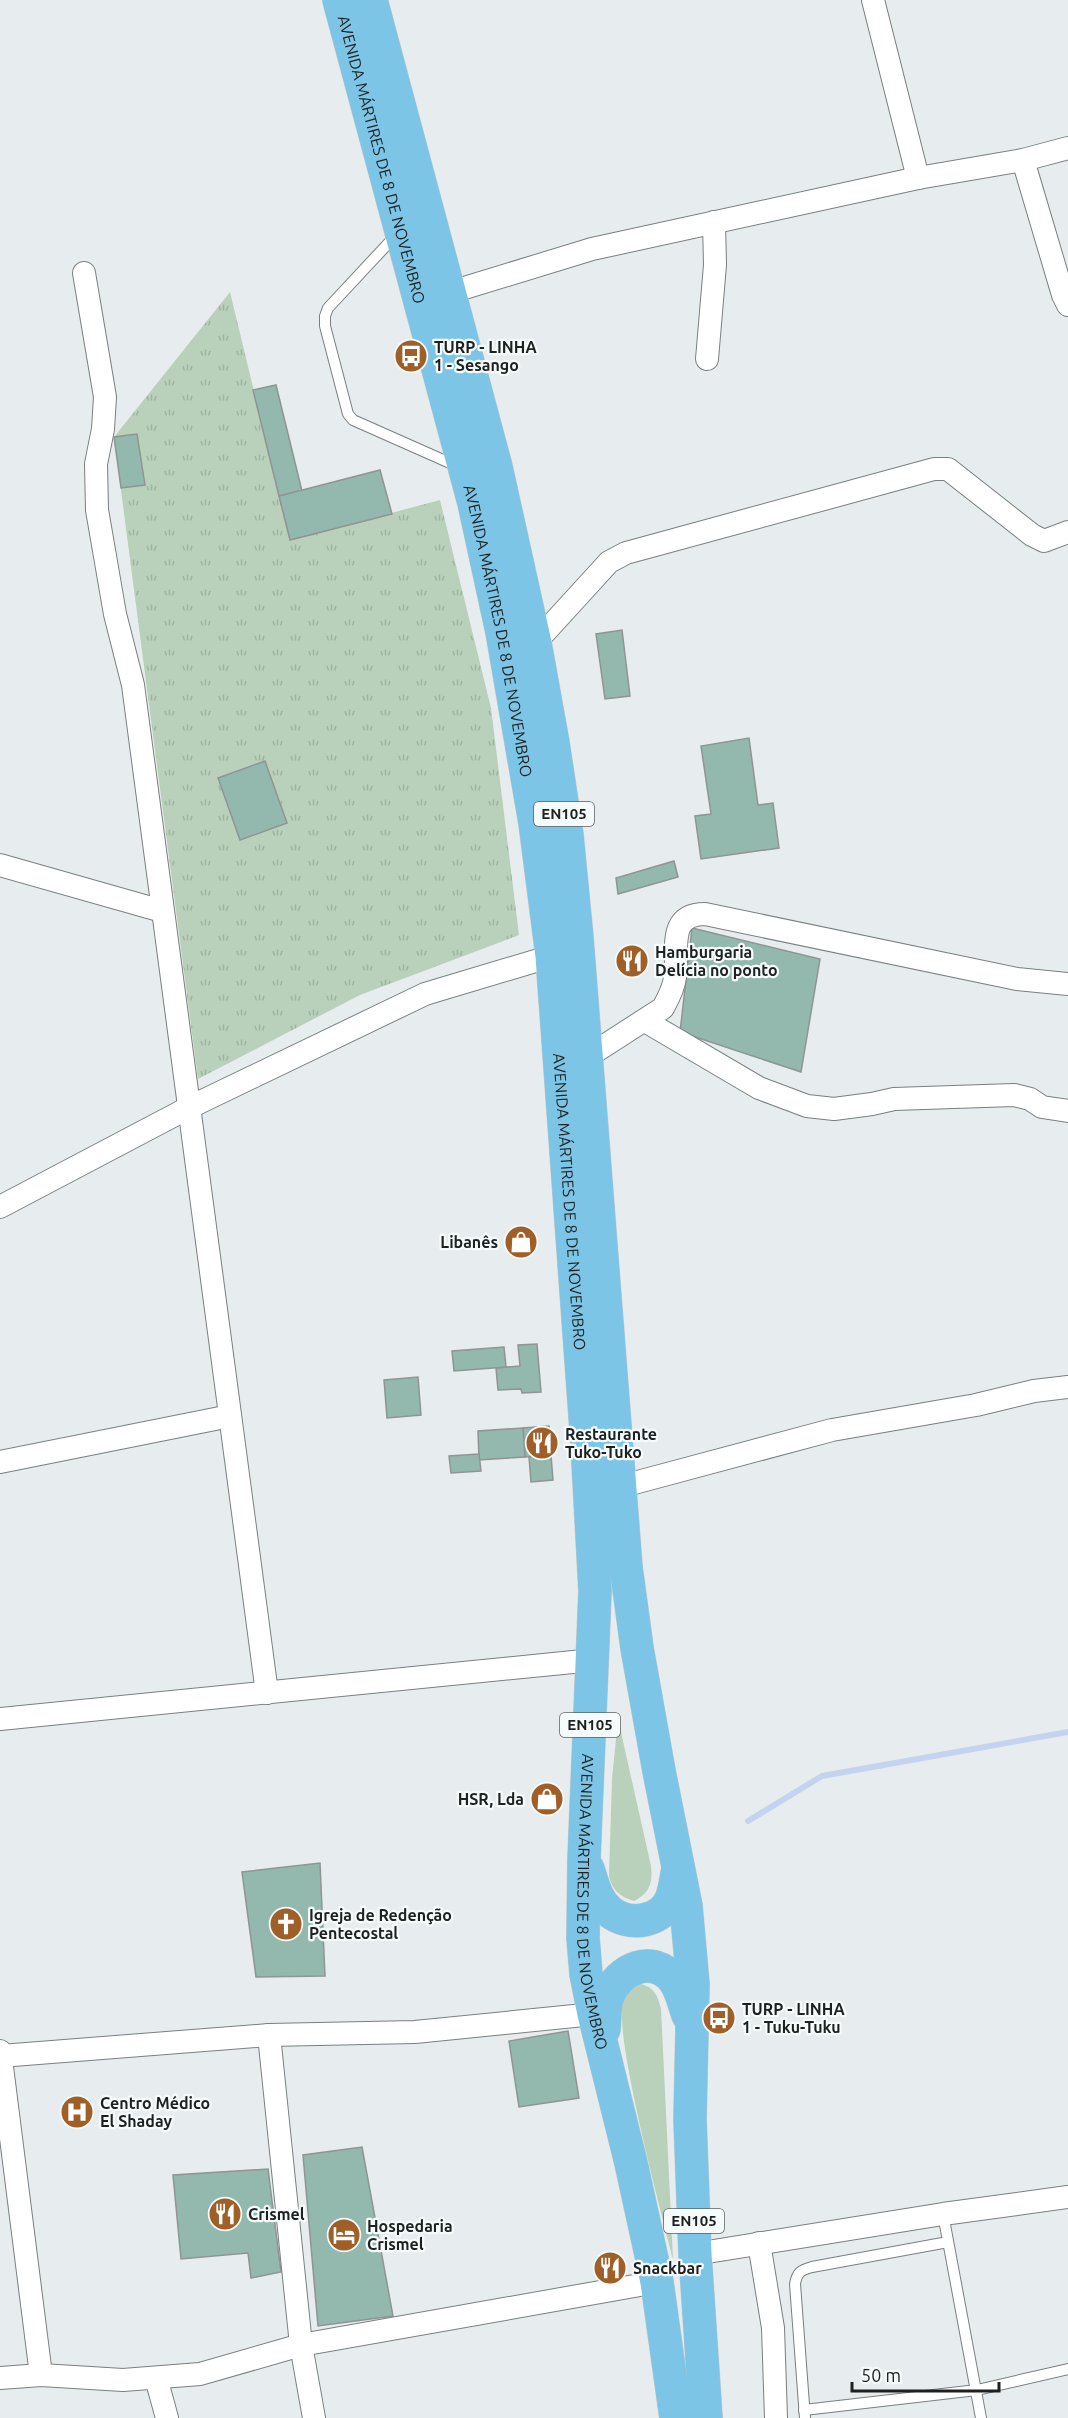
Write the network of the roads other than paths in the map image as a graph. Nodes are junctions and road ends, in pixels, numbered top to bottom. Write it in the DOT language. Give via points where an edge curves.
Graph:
graph roads {
  1 [pos="339,0"];
  2 [pos="371,0"];
  3 [pos="873,0"];
  4 [pos="1068,148"];
  5 [pos="1023,160"];
  6 [pos="918,178"];
  7 [pos="714,222"];
  8 [pos="401,229"];
  9 [pos="84,273"];
  10 [pos="448,293"];
  11 [pos="1068,305"];
  12 [pos="707,360"];
  13 [pos="465,469"];
  14 [pos="1068,532"];
  15 [pos="535,643"];
  16 [pos="0,865"];
  17 [pos="162,911"];
  18 [pos="552,956"];
  19 [pos="1068,984"];
  20 [pos="645,1021"];
  21 [pos="587,1057"];
  22 [pos="188,1108"];
  23 [pos="1068,1111"];
  24 [pos="0,1207"];
  25 [pos="1068,1387"];
  26 [pos="230,1416"];
  27 [pos="0,1462"];
  28 [pos="619,1487"];
  29 [pos="594,1660"];
  30 [pos="267,1693"];
  31 [pos="0,1719"];
  32 [pos="584,1859"];
  33 [pos="679,1865"];
  34 [pos="594,2014"];
  35 [pos="692,2025"];
  36 [pos="269,2035"];
  37 [pos="603,2048"];
  38 [pos="0,2051"];
  39 [pos="0,2056"];
  40 [pos="1068,2197"];
  41 [pos="943,2214"];
  42 [pos="948,2242"];
  43 [pos="759,2243"];
  44 [pos="695,2254"];
  45 [pos="657,2282"];
  46 [pos="301,2345"];
  47 [pos="1068,2369"];
  48 [pos="41,2375"];
  49 [pos="0,2378"];
  50 [pos="156,2378"];
  51 [pos="977,2390"];
  52 [pos="804,2414"];
  53 [pos="167,2418"];
  54 [pos="314,2418"];
  55 [pos="676,2418"];
  56 [pos="706,2418"];
  57 [pos="776,2418"];
  58 [pos="981,2418"];
  1 -- 8 [label="main road, AVENIDA MÁRTIRES DE 8 DE NOVEMBRO / EN105"];
  2 -- 10 [label="main road, AVENIDA MÁRTIRES DE 8 DE NOVEMBRO / EN105"];
  3 -- 6 [label="street"];
  4 -- 5 [label="street"];
  5 -- 6 [label="street"];
  5 -- 11 [label="street"];
  6 -- 7 [label="street"];
  7 -- 10 [label="street" via="592,249"];
  7 -- 12 [label="street" via="715,265"];
  8 -- 13 [label="main road, AVENIDA MÁRTIRES DE 8 DE NOVEMBRO / EN105"];
  8 -- 13 [label="lane" via="328,308 324,326 352,420"];
  9 -- 17 [label="street" via="105,397 96,464 97,510 115,614 133,685"];
  10 -- 15 [label="main road, AVENIDA MÁRTIRES DE 8 DE NOVEMBRO / EN105" via="496,467"];
  13 -- 18 [label="main road, AVENIDA MÁRTIRES DE 8 DE NOVEMBRO / EN105" via="514,696"];
  14 -- 15 [label="street" via="1044,541 948,469 934,469 626,553 609,562"];
  15 -- 21 [label="main road, AVENIDA MÁRTIRES DE 8 DE NOVEMBRO / EN105" via="567,835"];
  16 -- 17 [label="street"];
  17 -- 22 [label="street"];
  18 -- 22 [label="street" via="425,994"];
  18 -- 29 [label="main road, AVENIDA MÁRTIRES DE 8 DE NOVEMBRO / EN105" via="588,1465 595,1591"];
  19 -- 20 [label="street" via="1017,979 692,914 682,921 677,934 670,996 663,1008"];
  20 -- 21 [label="street"];
  20 -- 23 [label="street" via="759,1088 807,1106 834,1109 894,1098 1014,1095 1042,1107"];
  21 -- 28 [label="main road, AVENIDA MÁRTIRES DE 8 DE NOVEMBRO / EN105"];
  22 -- 24 [label="street"];
  22 -- 26 [label="street"];
  25 -- 28 [label="street" via="832,1431"];
  26 -- 27 [label="street"];
  26 -- 30 [label="street"];
  28 -- 33 [label="main road, AVENIDA MÁRTIRES DE 8 DE NOVEMBRO / EN105" via="637,1648"];
  29 -- 30 [label="street"];
  29 -- 32 [label="main road, AVENIDA MÁRTIRES DE 8 DE NOVEMBRO / EN105"];
  30 -- 31 [label="street"];
  32 -- 33 [label="main road" via="597,1896 609,1911 635,1921 661,1913 672,1898"];
  32 -- 34 [label="main road, AVENIDA MÁRTIRES DE 8 DE NOVEMBRO / EN105" via="583,1938"];
  33 -- 35 [label="main road, AVENIDA MÁRTIRES DE 8 DE NOVEMBRO / EN105" via="690,1937"];
  34 -- 36 [label="street" via="415,2032"];
  34 -- 37 [label="main road, AVENIDA MÁRTIRES DE 8 DE NOVEMBRO / EN105"];
  35 -- 37 [label="main road" via="674,1980 661,1969 635,1967 621,1974 607,1998"];
  35 -- 44 [label="main road, AVENIDA MÁRTIRES DE 8 DE NOVEMBRO / EN105" via="690,2119"];
  36 -- 39 [label="street"];
  36 -- 46 [label="street"];
  37 -- 45 [label="main road, AVENIDA MÁRTIRES DE 8 DE NOVEMBRO / EN105"];
  38 -- 39 [label="street"];
  39 -- 48 [label="street"];
  40 -- 41 [label="street"];
  41 -- 42 [label="lane"];
  41 -- 43 [label="street"];
  42 -- 51 [label="lane"];
  42 -- 52 [label="lane" via="812,2267 796,2275"];
  43 -- 44 [label="street"];
  43 -- 57 [label="street" via="773,2328"];
  44 -- 56 [label="main road, AVENIDA MÁRTIRES DE 8 DE NOVEMBRO / EN105"];
  45 -- 46 [label="street"];
  45 -- 55 [label="main road, AVENIDA MÁRTIRES DE 8 DE NOVEMBRO / EN105"];
  46 -- 50 [label="street" via="200,2374"];
  46 -- 54 [label="street"];
  47 -- 51 [label="lane"];
  48 -- 49 [label="street"];
  48 -- 50 [label="street"];
  50 -- 53 [label="street"];
  51 -- 52 [label="lane"];
  51 -- 58 [label="lane"];
}
